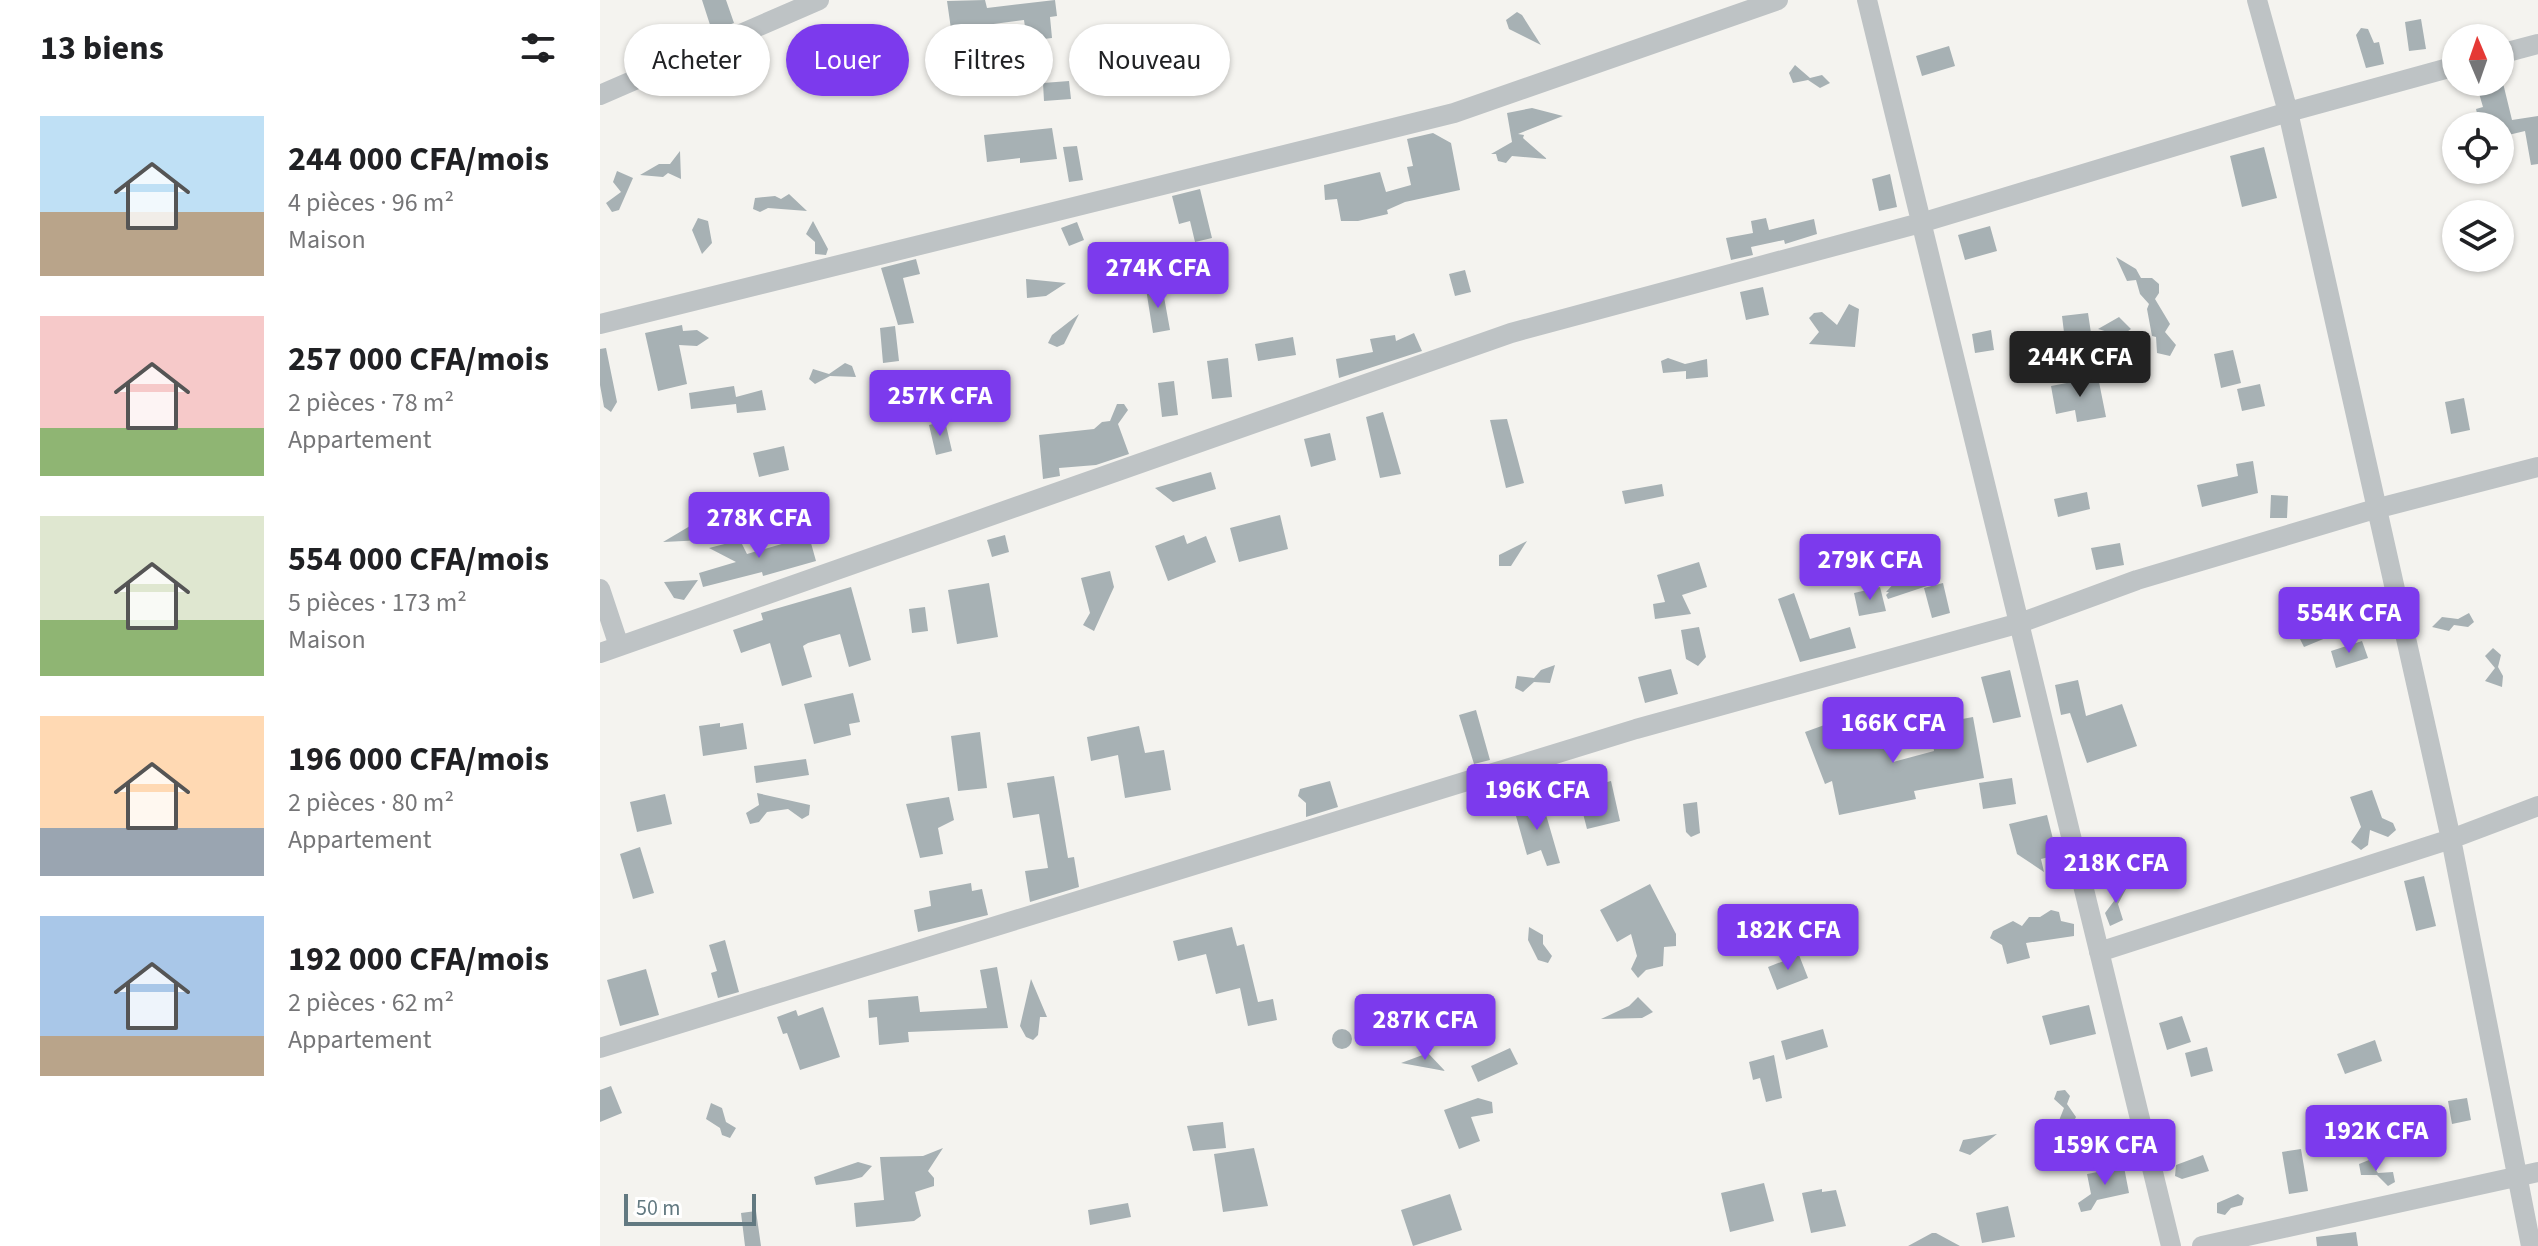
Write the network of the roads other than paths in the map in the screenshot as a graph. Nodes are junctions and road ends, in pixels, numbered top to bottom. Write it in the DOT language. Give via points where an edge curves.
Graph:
graph roads {
  1 [pos="819,0"];
  2 [pos="1778,0"];
  3 [pos="1867,0"];
  4 [pos="2257,0"];
  5 [pos="2538,44"];
  6 [pos="2514,50"];
  7 [pos="2442,70"];
  8 [pos="600,95"];
  9 [pos="2288,112"];
  10 [pos="1924,222"];
  11 [pos="600,324"];
  12 [pos="2538,467"];
  13 [pos="2375,509"];
  14 [pos="600,589"];
  15 [pos="2020,623"];
  16 [pos="610,650"];
  17 [pos="2538,806"];
  18 [pos="2451,839"];
  19 [pos="2099,952"];
  20 [pos="600,1048"];
  21 [pos="2538,1172"];
  22 [pos="2516,1177"];
  23 [pos="2171,1246"];
  24 [pos="2202,1246"];
  25 [pos="2531,1246"];
  1 -- 8 [label="street"];
  2 -- 11 [label="street" via="1454,113"];
  3 -- 10 [label="street"];
  4 -- 9 [label="street"];
  5 -- 6 [label="street"];
  7 -- 9 [label="street"];
  9 -- 10 [label="street"];
  9 -- 13 [label="street"];
  10 -- 15 [label="street"];
  10 -- 16 [label="street" via="1511,333"];
  12 -- 13 [label="street"];
  13 -- 15 [label="street" via="2137,580"];
  13 -- 18 [label="street"];
  14 -- 16 [label="street"];
  15 -- 19 [label="street"];
  15 -- 20 [label="street" via="1636,729"];
  17 -- 18 [label="street"];
  18 -- 19 [label="street"];
  18 -- 22 [label="street"];
  19 -- 23 [label="street"];
  21 -- 22 [label="street"];
  22 -- 24 [label="street"];
  22 -- 25 [label="street"];
}
